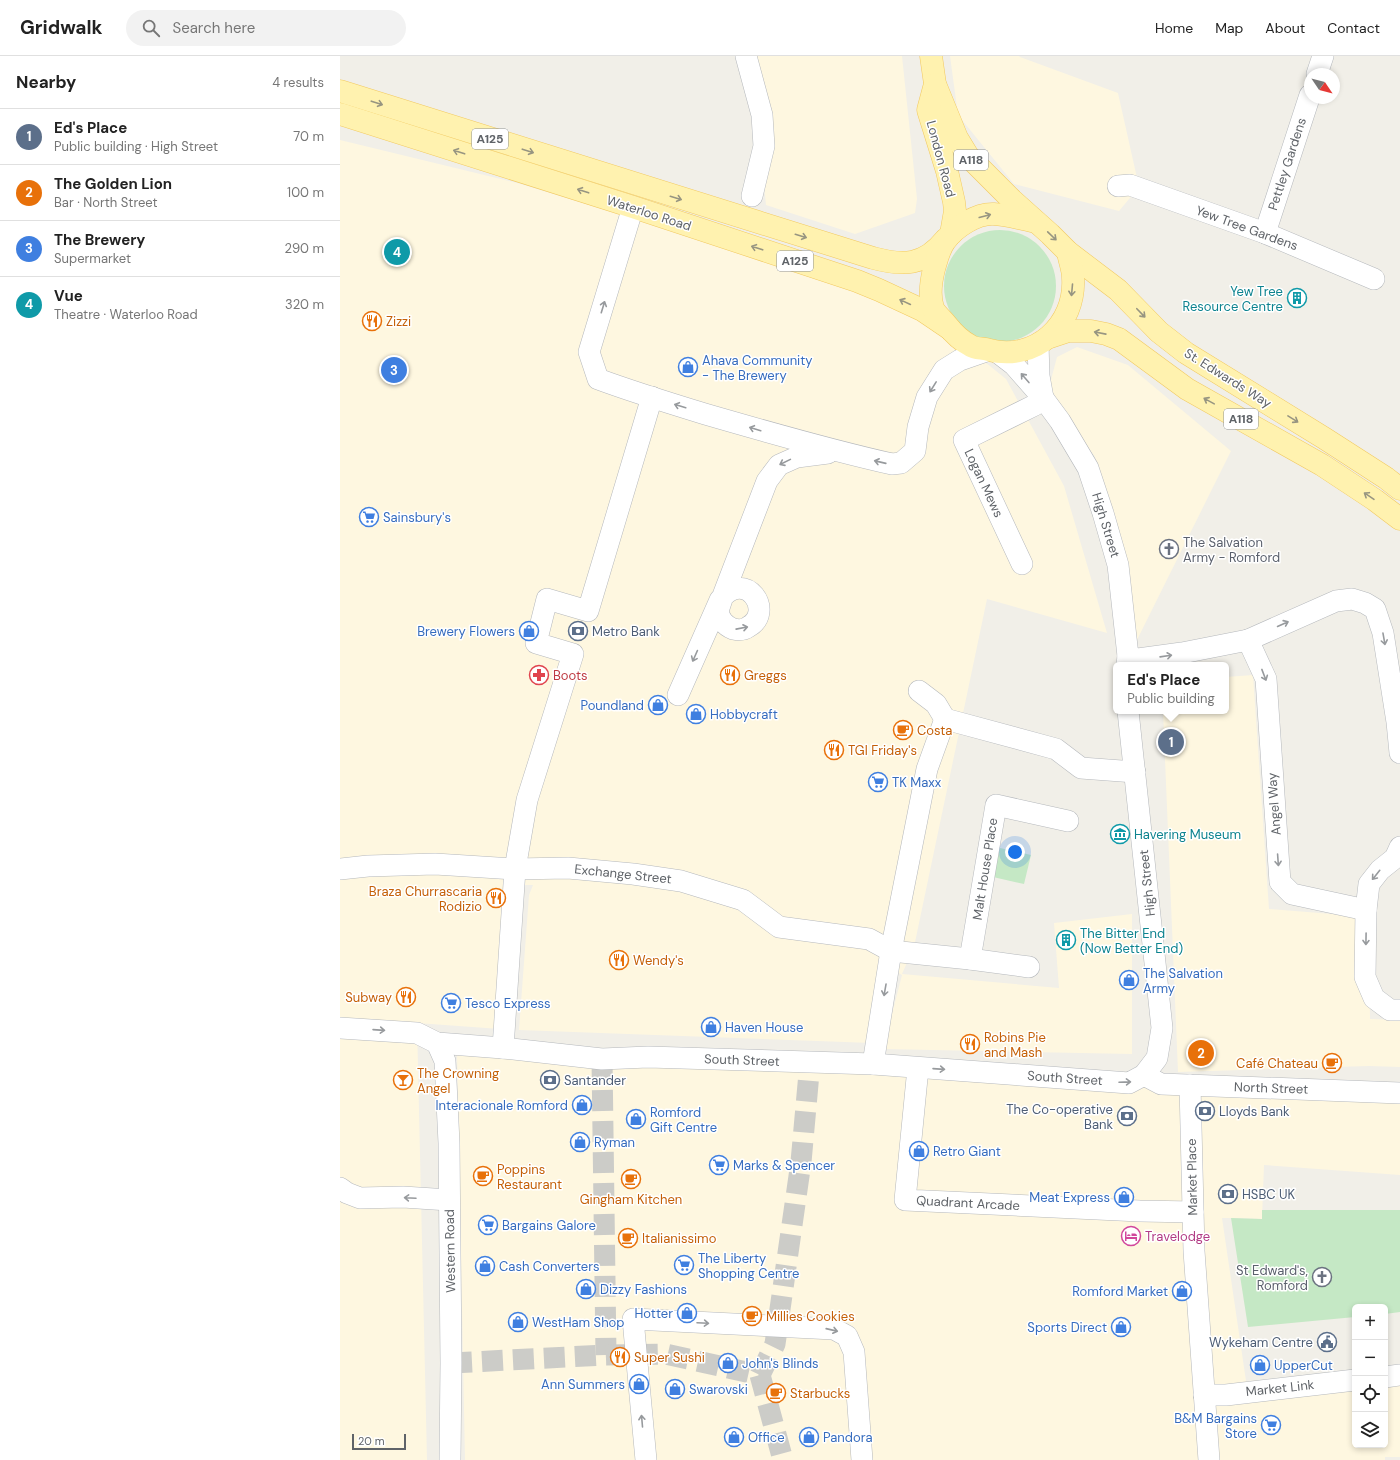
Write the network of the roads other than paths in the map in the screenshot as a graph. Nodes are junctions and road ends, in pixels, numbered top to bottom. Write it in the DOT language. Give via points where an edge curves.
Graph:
graph roads {
  1 [pos="746,56"];
  2 [pos="931,56"];
  3 [pos="1323,56"];
  4 [pos="1319,68"];
  5 [pos="934,84"];
  6 [pos="340,91"];
  7 [pos="1307,104"];
  8 [pos="340,114"];
  9 [pos="1118,186"];
  10 [pos="752,196"];
  11 [pos="633,207"];
  12 [pos="1036,222"];
  13 [pos="1265,233"];
  14 [pos="948,237"];
  15 [pos="1068,252"];
  16 [pos="1374,279"];
  17 [pos="950,329"];
  18 [pos="1044,340"];
  19 [pos="993,351"];
  20 [pos="652,397"];
  21 [pos="1043,398"];
  22 [pos="836,452"];
  23 [pos="1400,490"];
  24 [pos="1400,520"];
  25 [pos="1022,564"];
  26 [pos="1248,640"];
  27 [pos="1128,660"];
  28 [pos="919,691"];
  29 [pos="678,695"];
  30 [pos="1128,714"];
  31 [pos="945,719"];
  32 [pos="1400,752"];
  33 [pos="1135,772"];
  34 [pos="1068,821"];
  35 [pos="1400,847"];
  36 [pos="340,869"];
  37 [pos="515,869"];
  38 [pos="1366,910"];
  39 [pos="891,951"];
  40 [pos="970,959"];
  41 [pos="1029,967"];
  42 [pos="1400,1010"];
  43 [pos="340,1028"];
  44 [pos="437,1043"];
  45 [pos="503,1048"];
  46 [pos="873,1064"];
  47 [pos="918,1068"];
  48 [pos="1144,1075"];
  49 [pos="1190,1085"];
  50 [pos="1400,1093"];
  51 [pos="340,1188"];
  52 [pos="449,1200"];
  53 [pos="1193,1212"];
  54 [pos="1400,1375"];
  55 [pos="1388,1377"];
  56 [pos="1352,1380"];
  57 [pos="1204,1395"];
  58 [pos="450,1460"];
  59 [pos="646,1460"];
  60 [pos="862,1460"];
  61 [pos="1209,1460"];
  1 -- 10 [label="street" via="762,115 764,138"];
  2 -- 5 [label="main road, London Road / A118"];
  3 -- 4 [label="street"];
  5 -- 12 [label="main road, London Road / A118" via="957,138 968,156"];
  5 -- 14 [label="main road, London Road / A118" via="928,110 947,171 955,211"];
  6 -- 14 [label="main road, Waterloo Road / A125, one-way" via="873,258 900,264 911,262 929,256"];
  7 -- 13 [label="street, Pettley Gardens"];
  11 -- 8 [label="main road, Waterloo Road / A125, one-way"];
  9 -- 13 [label="street, Yew Tree Gardens" via="1130,185"];
  17 -- 11 [label="main road, Waterloo Road / A125, one-way" via="922,310 879,290"];
  20 -- 11 [label="street, one-way" via="598,379 589,352"];
  14 -- 12 [label="main road, one-way" via="969,220 992,214"];
  12 -- 15 [label="main road, one-way"];
  13 -- 16 [label="street, Yew Tree Gardens"];
  14 -- 17 [label="main road" via="938,253 930,283 933,308"];
  15 -- 18 [label="main road, one-way" via="1073,278 1071,302 1065,318"];
  15 -- 23 [label="main road, St. Edwards Way / A118, one-way" via="1118,290 1159,332 1186,352 1324,438"];
  17 -- 19 [label="main road" via="972,347"];
  18 -- 19 [label="main road" via="1016,352"];
  18 -- 21 [label="street, High Street" via="1039,376"];
  24 -- 18 [label="main road, St. Edwards Way / A118, one-way" via="1322,465 1187,389 1119,339 1091,331 1068,331"];
  21 -- 19 [label="street, High Street, one-way" via="1014,365"];
  19 -- 22 [label="street, one-way" via="960,360 944,370 927,397 918,427 915,451 901,462 892,464"];
  22 -- 20 [label="street, one-way"];
  20 -- 37 [label="street" via="588,611 547,599 536,643 573,654 527,800"];
  21 -- 25 [label="street, Logan Mews" via="1035,405 964,440"];
  21 -- 27 [label="street, High Street" via="1088,468 1103,513 1118,565"];
  22 -- 29 [label="street, one-way" via="797,456 779,465 767,481 724,593 722,599 718,611 722,622 737,630 751,626 759,614 756,597 750,592 740,588 724,594 720,600"];
  27 -- 26 [label="street, one-way"];
  26 -- 32 [label="street, one-way" via="1336,601 1352,599 1365,602 1375,609 1383,633"];
  26 -- 38 [label="street, Angel Way, one-way" via="1266,679 1280,882 1292,894"];
  28 -- 31 [label="street" via="936,704"];
  30 -- 33 [label="street, High Street"];
  31 -- 33 [label="street" via="1056,749 1081,768"];
  31 -- 39 [label="street" via="927,769"];
  33 -- 48 [label="street, High Street" via="1162,1028 1158,1058"];
  34 -- 40 [label="street, Malt House Place" via="996,805"];
  35 -- 38 [label="street, one-way" via="1395,858 1380,870 1369,884"];
  36 -- 37 [label="street, Exchange Street" via="435,864"];
  37 -- 39 [label="street, Exchange Street" via="568,868 681,881 743,900 779,927 869,939"];
  37 -- 45 [label="street"];
  38 -- 42 [label="street, one-way" via="1365,977 1374,998 1390,1010"];
  39 -- 40 [label="street, Exchange Street"];
  39 -- 46 [label="street, one-way"];
  40 -- 41 [label="street, Exchange Street"];
  43 -- 44 [label="street, South Street, one-way" via="417,1033"];
  44 -- 45 [label="street, South Street"];
  44 -- 52 [label="street, Western Road" via="446,1061"];
  45 -- 46 [label="street, South Street" via="602,1059 648,1057"];
  46 -- 47 [label="street, South Street"];
  47 -- 48 [label="street, South Street, one-way" via="1129,1083"];
  47 -- 53 [label="street, Quadrant Arcade" via="905,1200"];
  48 -- 49 [label="street, North Street" via="1161,1084"];
  49 -- 50 [label="street, North Street"];
  49 -- 53 [label="street, Market Place"];
  52 -- 51 [label="street, one-way" via="360,1198"];
  52 -- 58 [label="street, Western Road"];
  53 -- 57 [label="street, Market Place"];
  54 -- 55 [label="street"];
  56 -- 57 [label="street, Market Link" via="1226,1395"];
  57 -- 61 [label="street, Market Place"];
  59 -- 60 [label="street, one-way" via="633,1320 834,1328 847,1336 854,1352"];
}
